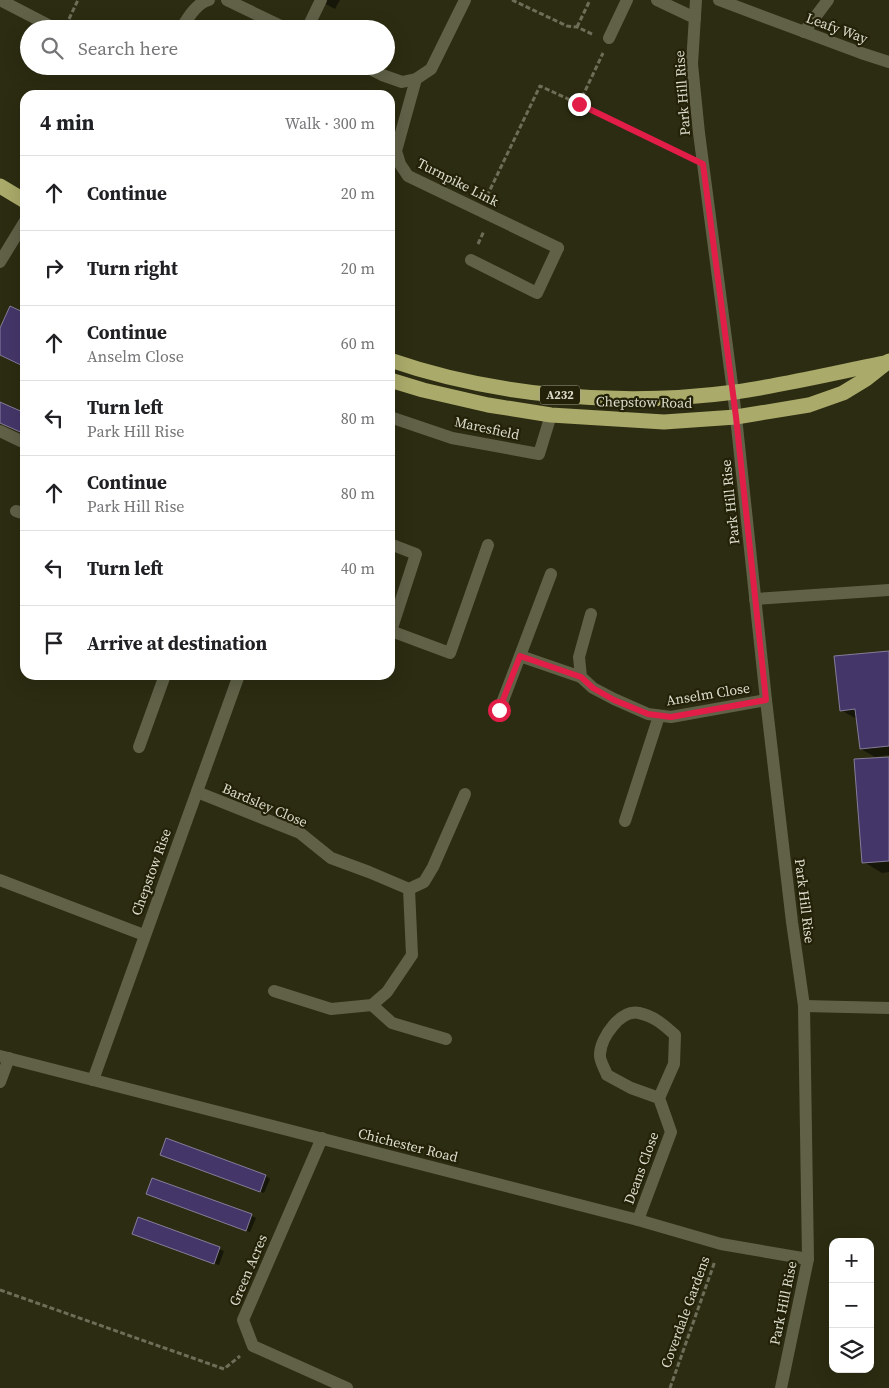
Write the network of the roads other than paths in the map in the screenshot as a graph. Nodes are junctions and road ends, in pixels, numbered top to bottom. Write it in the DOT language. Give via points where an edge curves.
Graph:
graph roads {
  1 [pos="0,0"];
  2 [pos="209,0"];
  3 [pos="226,0"];
  4 [pos="321,0"];
  5 [pos="465,0"];
  6 [pos="627,0"];
  7 [pos="657,0"];
  8 [pos="696,0"];
  9 [pos="719,0"];
  10 [pos="828,0"];
  11 [pos="695,18"];
  12 [pos="39,20"];
  13 [pos="187,20"];
  14 [pos="268,20"];
  15 [pos="311,20"];
  16 [pos="804,32"];
  17 [pos="605,38"];
  18 [pos="889,62"];
  19 [pos="382,75"];
  20 [pos="416,80"];
  21 [pos="0,186"];
  22 [pos="20,198"];
  23 [pos="20,229"];
  24 [pos="471,260"];
  25 [pos="0,262"];
  26 [pos="888,361"];
  27 [pos="395,362"];
  28 [pos="395,382"];
  29 [pos="733,392"];
  30 [pos="551,415"];
  31 [pos="736,417"];
  32 [pos="395,419"];
  33 [pos="0,431"];
  34 [pos="20,441"];
  35 [pos="488,545"];
  36 [pos="395,546"];
  37 [pos="551,574"];
  38 [pos="889,590"];
  39 [pos="755,599"];
  40 [pos="591,614"];
  41 [pos="395,619"];
  42 [pos="395,632"];
  43 [pos="520,656"];
  44 [pos="581,677"];
  45 [pos="163,680"];
  46 [pos="237,680"];
  47 [pos="766,700"];
  48 [pos="499,710"];
  49 [pos="659,716"];
  50 [pos="140,747"];
  51 [pos="197,792"];
  52 [pos="465,794"];
  53 [pos="625,822"];
  54 [pos="0,880"];
  55 [pos="409,889"];
  56 [pos="144,935"];
  57 [pos="274,991"];
  58 [pos="372,1005"];
  59 [pos="804,1006"];
  60 [pos="889,1008"];
  61 [pos="446,1039"];
  62 [pos="4,1057"];
  63 [pos="93,1080"];
  64 [pos="0,1082"];
  65 [pos="659,1098"];
  66 [pos="322,1138"];
  67 [pos="638,1220"];
  68 [pos="808,1259"];
  69 [pos="347,1388"];
  70 [pos="780,1388"];
  1 -- 12 [label="street"];
  2 -- 13 [label="street" via="203,1"];
  3 -- 14 [label="street"];
  4 -- 15 [label="street"];
  5 -- 20 [label="street" via="431,69"];
  6 -- 17 [label="street"];
  7 -- 11 [label="street"];
  8 -- 11 [label="street, Park Hill Rise"];
  9 -- 16 [label="street, Leafy Way"];
  10 -- 16 [label="street"];
  11 -- 29 [label="street, Park Hill Rise" via="692,64"];
  16 -- 18 [label="street, Leafy Way"];
  19 -- 20 [label="street" via="402,82"];
  20 -- 24 [label="street, Turnpike Link" via="396,151 408,176 558,248 537,293"];
  21 -- 22 [label="highway"];
  23 -- 25 [label="street"];
  26 -- 29 [label="highway, Chepstow Road / A232" via="781,385"];
  26 -- 31 [label="highway, Chepstow Road / A232" via="843,393 809,405"];
  27 -- 29 [label="highway, Chepstow Road / A232" via="529,393 622,400"];
  28 -- 30 [label="highway, Chepstow Road / A232" via="488,405"];
  29 -- 31 [label="street, Park Hill Rise"];
  30 -- 31 [label="highway, Chepstow Road / A232" via="664,422"];
  30 -- 32 [label="street, Maresfield" via="539,454 452,438"];
  31 -- 39 [label="street, Park Hill Rise"];
  33 -- 34 [label="street"];
  35 -- 42 [label="street" via="450,652"];
  36 -- 41 [label="street" via="416,554"];
  37 -- 43 [label="street"];
  38 -- 39 [label="street"];
  39 -- 47 [label="street, Park Hill Rise"];
  40 -- 44 [label="street" via="579,657"];
  43 -- 44 [label="street, Anselm Close"];
  43 -- 48 [label="street"];
  44 -- 49 [label="street, Anselm Close" via="614,700"];
  45 -- 50 [label="street"];
  46 -- 51 [label="street, Chepstow Rise"];
  47 -- 49 [label="street, Anselm Close" via="671,717"];
  47 -- 59 [label="street, Park Hill Rise"];
  49 -- 53 [label="street"];
  51 -- 55 [label="street, Bardsley Close" via="300,833 331,858"];
  51 -- 56 [label="street, Chepstow Rise"];
  52 -- 55 [label="street" via="433,867 424,882"];
  54 -- 56 [label="street"];
  55 -- 58 [label="street" via="412,955 387,992"];
  56 -- 63 [label="street, Chepstow Rise"];
  57 -- 58 [label="street" via="331,1009"];
  58 -- 61 [label="street" via="392,1022"];
  59 -- 60 [label="street"];
  59 -- 68 [label="street, Park Hill Rise"];
  62 -- 63 [label="street, Chichester Road"];
  62 -- 64 [label="street"];
  63 -- 66 [label="street, Chichester Road"];
  65 -- 65 [label="street" via="674,1064 675,1034 658,1020 637,1012 622,1017 607,1033 600,1055 608,1075"];
  65 -- 67 [label="street, Deans Close" via="671,1132"];
  66 -- 67 [label="street, Chichester Road"];
  66 -- 69 [label="street, Green Acres" via="243,1320 252,1346"];
  67 -- 68 [label="street, Chichester Road" via="721,1244"];
  68 -- 70 [label="street, Park Hill Rise"];
}
